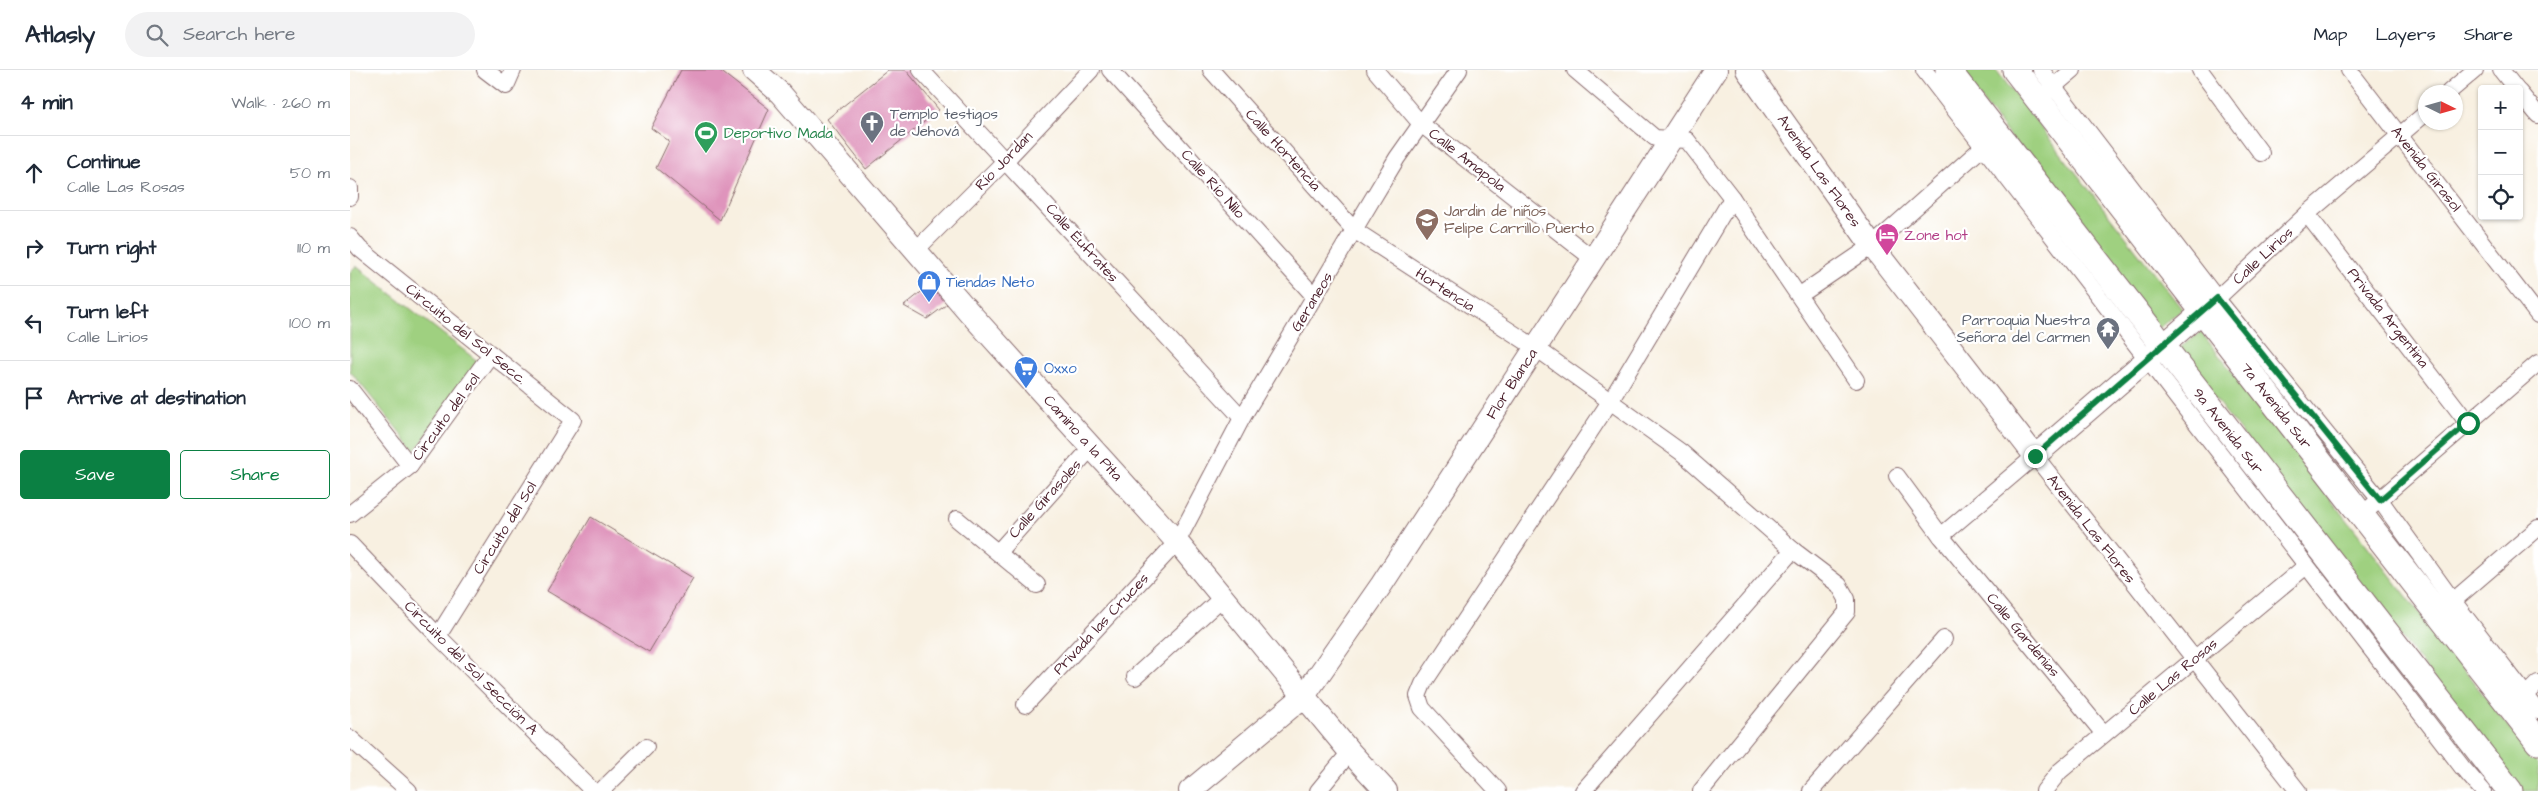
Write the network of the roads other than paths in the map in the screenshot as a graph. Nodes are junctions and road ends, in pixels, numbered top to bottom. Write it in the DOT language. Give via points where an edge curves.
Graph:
graph roads {
  1 [pos="485,70"];
  2 [pos="513,70"];
  3 [pos="754,70"];
  4 [pos="921,70"];
  5 [pos="1091,70"];
  6 [pos="1110,70"];
  7 [pos="1211,70"];
  8 [pos="1376,70"];
  9 [pos="1458,70"];
  10 [pos="1575,70"];
  11 [pos="1716,70"];
  12 [pos="1748,70"];
  13 [pos="1924,70"];
  14 [pos="1948,70"];
  15 [pos="2014,70"];
  16 [pos="2040,70"];
  17 [pos="2073,70"];
  18 [pos="2200,70"];
  19 [pos="2349,70"];
  20 [pos="2475,70"];
  21 [pos="2501,70"];
  22 [pos="2457,85"];
  23 [pos="2513,85"];
  24 [pos="2046,93"];
  25 [pos="2523,97"];
  26 [pos="2538,115"];
  27 [pos="2418,120"];
  28 [pos="1421,124"];
  29 [pos="2400,135"];
  30 [pos="1672,139"];
  31 [pos="1984,146"];
  32 [pos="2261,153"];
  33 [pos="1006,160"];
  34 [pos="350,188"];
  35 [pos="350,197"];
  36 [pos="1732,198"];
  37 [pos="2032,207"];
  38 [pos="2307,214"];
  39 [pos="2064,218"];
  40 [pos="1354,230"];
  41 [pos="1872,246"];
  42 [pos="353,248"];
  43 [pos="916,250"];
  44 [pos="1592,258"];
  45 [pos="1800,296"];
  46 [pos="1315,298"];
  47 [pos="2210,305"];
  48 [pos="2538,316"];
  49 [pos="1536,348"];
  50 [pos="2155,353"];
  51 [pos="491,354"];
  52 [pos="2538,363"];
  53 [pos="1856,380"];
  54 [pos="350,389"];
  55 [pos="1611,400"];
  56 [pos="1242,418"];
  57 [pos="573,420"];
  58 [pos="2468,423"];
  59 [pos="1092,448"];
  60 [pos="2035,456"];
  61 [pos="410,466"];
  62 [pos="1897,476"];
  63 [pos="2380,500"];
  64 [pos="350,514"];
  65 [pos="2361,516"];
  66 [pos="958,519"];
  67 [pos="2538,528"];
  68 [pos="1941,536"];
  69 [pos="1177,542"];
  70 [pos="350,544"];
  71 [pos="1793,550"];
  72 [pos="999,551"];
  73 [pos="2306,566"];
  74 [pos="1037,585"];
  75 [pos="1222,598"];
  76 [pos="2453,601"];
  77 [pos="438,636"];
  78 [pos="1944,639"];
  79 [pos="2193,660"];
  80 [pos="1135,677"];
  81 [pos="2538,683"];
  82 [pos="1304,696"];
  83 [pos="2519,702"];
  84 [pos="1025,705"];
  85 [pos="2538,711"];
  86 [pos="2104,734"];
  87 [pos="350,738"];
  88 [pos="2538,742"];
  89 [pos="646,747"];
  90 [pos="1350,752"];
  91 [pos="409,791"];
  92 [pos="593,791"];
  93 [pos="601,791"];
  94 [pos="1190,791"];
  95 [pos="1318,791"];
  96 [pos="1386,791"];
  97 [pos="1498,791"];
  98 [pos="1583,791"];
  99 [pos="1701,791"];
  100 [pos="1811,791"];
  101 [pos="2044,791"];
  102 [pos="2298,791"];
  103 [pos="2483,791"];
  104 [pos="2510,791"];
  1 -- 2 [label="street" via="506,86"];
  3 -- 43 [label="street, Camino a la Pita" via="780,93"];
  4 -- 33 [label="street, Calle Éufrates"];
  5 -- 33 [label="street, Río Jordan"];
  6 -- 46 [label="street, Calle Río Nilo"];
  7 -- 40 [label="street, Calle Hortencia"];
  8 -- 28 [label="street, Calle Amapola"];
  9 -- 28 [label="street, Geraneos"];
  10 -- 30 [label="street" via="1655,138"];
  11 -- 30 [label="street, Flor Blanca"];
  12 -- 41 [label="street, Avenida Las Flores"];
  13 -- 31 [label="street"];
  14 -- 39 [label="main road, 9a Avenida Sur"];
  15 -- 24 [label="main road, 7a Avenida Sur"];
  16 -- 24 [label="street"];
  17 -- 24 [label="street"];
  18 -- 32 [label="street"];
  19 -- 29 [label="street, Avenida Girasol"];
  20 -- 22 [label="street"];
  21 -- 23 [label="street"];
  24 -- 47 [label="main road, 7a Avenida Sur"];
  25 -- 26 [label="street"];
  27 -- 29 [label="street, Calle Lirios"];
  28 -- 40 [label="street, Geraneos"];
  28 -- 44 [label="street, Calle Amapola"];
  29 -- 38 [label="street, Calle Lirios"];
  29 -- 48 [label="street, Avenida Girasol"];
  30 -- 36 [label="street" via="1687,140"];
  30 -- 44 [label="street, Flor Blanca"];
  31 -- 37 [label="street"];
  31 -- 41 [label="street"];
  33 -- 43 [label="street, Río Jordan"];
  33 -- 56 [label="street, Calle Éufrates"];
  34 -- 35 [label="street"];
  36 -- 45 [label="street"];
  36 -- 55 [label="street"];
  37 -- 39 [label="main road"];
  37 -- 50 [label="street"];
  38 -- 47 [label="street, Calle Lirios"];
  38 -- 58 [label="street, Privada Argentina"];
  39 -- 50 [label="main road, 9a Avenida Sur"];
  40 -- 46 [label="street, Geraneos"];
  40 -- 49 [label="street, Hortencia"];
  41 -- 45 [label="street"];
  41 -- 60 [label="street, Avenida Las Flores"];
  42 -- 51 [label="street, Circuito del Sol Secc."];
  43 -- 59 [label="street, Camino a la Pita"];
  44 -- 49 [label="street, Flor Blanca"];
  45 -- 53 [label="street"];
  46 -- 56 [label="street, Geraneos"];
  47 -- 50 [label="street, Calle Lirios"];
  47 -- 63 [label="street"];
  47 -- 65 [label="main road, 7a Avenida Sur"];
  49 -- 55 [label="street, Hortencia"];
  49 -- 82 [label="street, Flor Blanca" via="1382,584"];
  50 -- 60 [label="street, Calle Lirios"];
  50 -- 73 [label="street"];
  50 -- 104 [label="main road, 9a Avenida Sur" via="2364,602"];
  51 -- 57 [label="street, Circuito del Sol Secc."];
  51 -- 61 [label="street, Circuito del sol"];
  52 -- 58 [label="street"];
  54 -- 61 [label="street"];
  55 -- 71 [label="street, Hortencia" via="1681,452"];
  55 -- 97 [label="street" via="1434,666 1418,696 1422,708"];
  56 -- 69 [label="street, Geraneos"];
  57 -- 77 [label="street, Circuito del Sol"];
  58 -- 63 [label="street"];
  59 -- 69 [label="street, Camino a la Pita"];
  59 -- 72 [label="street, Calle Girasoles"];
  60 -- 68 [label="street, Calle Lirios"];
  60 -- 79 [label="street, Avenida Las Flores"];
  61 -- 64 [label="street, Circuito del sol"];
  62 -- 68 [label="street, Calle Gardenias"];
  63 -- 65 [label="street"];
  63 -- 76 [label="street"];
  65 -- 83 [label="main road, 7a Avenida Sur"];
  66 -- 72 [label="street"];
  67 -- 76 [label="street"];
  68 -- 86 [label="street, Calle Gardenias"];
  69 -- 75 [label="street, Camino a la Pita"];
  69 -- 84 [label="street, Privada las Cruces"];
  70 -- 77 [label="street, Circuito del Sol Sección A"];
  71 -- 98 [label="street"];
  71 -- 99 [label="street, Hortencia" via="1840,585 1847,599 1846,612"];
  72 -- 74 [label="street"];
  73 -- 79 [label="street, Calle Las Rosas"];
  73 -- 103 [label="street"];
  75 -- 80 [label="street"];
  75 -- 82 [label="street, Camino a la Pita"];
  76 -- 83 [label="street"];
  77 -- 92 [label="street, Circuito del Sol Sección A"];
  78 -- 100 [label="street"];
  79 -- 86 [label="street, Calle Las Rosas"];
  79 -- 102 [label="street, Avenida Las Flores"];
  81 -- 83 [label="street"];
  82 -- 90 [label="street, Camino a la Pita"];
  82 -- 94 [label="street, Flor Blanca"];
  83 -- 85 [label="street"];
  83 -- 88 [label="main road, 7a Avenida Sur"];
  86 -- 101 [label="street, Calle Las Rosas" via="2060,770"];
  87 -- 91 [label="street"];
  89 -- 93 [label="street"];
  90 -- 95 [label="street"];
  90 -- 96 [label="street, Camino a la Pita"];
}
